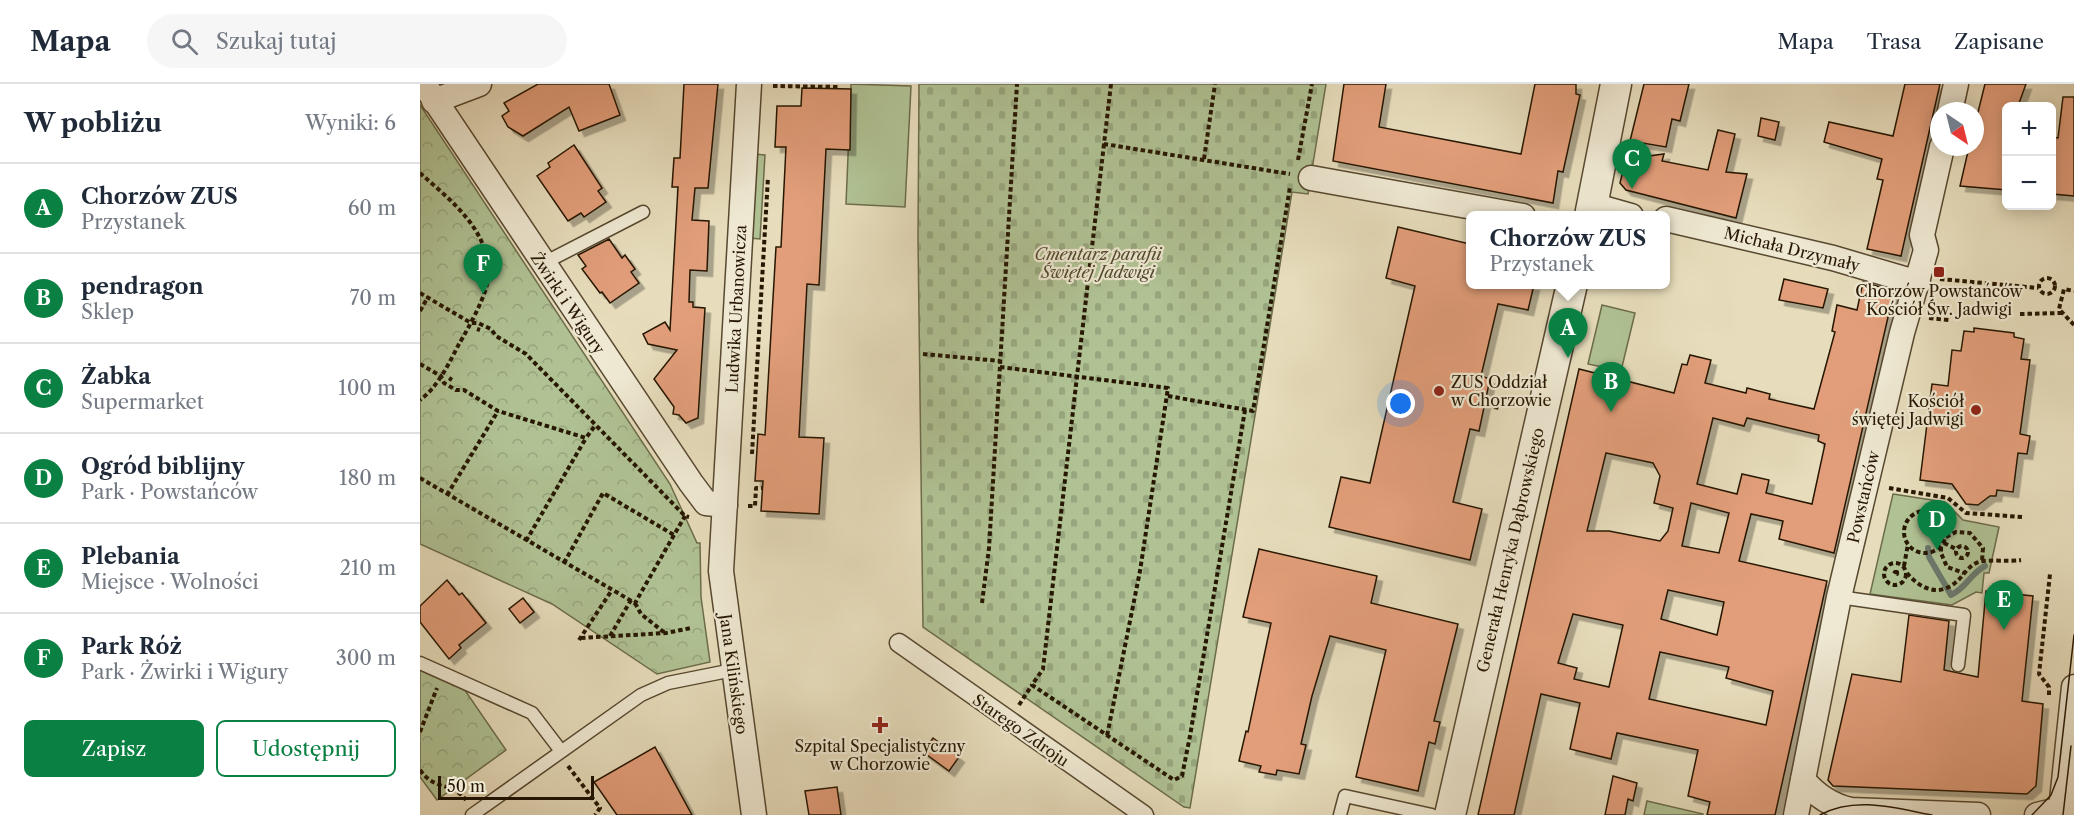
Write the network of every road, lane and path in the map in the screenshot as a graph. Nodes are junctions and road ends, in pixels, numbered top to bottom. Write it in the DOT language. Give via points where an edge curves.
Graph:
graph roads {
  1 [pos="479,84"];
  2 [pos="749,84"];
  3 [pos="1017,84"];
  4 [pos="1111,84"];
  5 [pos="1215,84"];
  6 [pos="1312,84"];
  7 [pos="1616,84"];
  8 [pos="1956,84"];
  9 [pos="773,85"];
  10 [pos="839,87"];
  11 [pos="429,93"];
  12 [pos="773,96"];
  13 [pos="1952,102"];
  14 [pos="1104,144"];
  15 [pos="1940,156"];
  16 [pos="1204,159"];
  17 [pos="768,169"];
  18 [pos="420,173"];
  19 [pos="1303,176"];
  20 [pos="1591,210"];
  21 [pos="1496,211"];
  22 [pos="643,212"];
  23 [pos="1670,220"];
  24 [pos="542,264"];
  25 [pos="1927,280"];
  26 [pos="2038,288"];
  27 [pos="2055,288"];
  28 [pos="1571,289"];
  29 [pos="2064,290"];
  30 [pos="2074,291"];
  31 [pos="420,293"];
  32 [pos="428,297"];
  33 [pos="420,311"];
  34 [pos="2062,313"];
  35 [pos="2020,314"];
  36 [pos="1927,318"];
  37 [pos="1949,320"];
  38 [pos="471,323"];
  39 [pos="2073,325"];
  40 [pos="923,354"];
  41 [pos="420,364"];
  42 [pos="1000,364"];
  43 [pos="441,376"];
  44 [pos="1077,376"];
  45 [pos="1167,396"];
  46 [pos="420,400"];
  47 [pos="1494,406"];
  48 [pos="1500,408"];
  49 [pos="1245,410"];
  50 [pos="498,411"];
  51 [pos="594,427"];
  52 [pos="586,438"];
  53 [pos="752,456"];
  54 [pos="420,478"];
  55 [pos="750,486"];
  56 [pos="762,488"];
  57 [pos="1889,488"];
  58 [pos="447,495"];
  59 [pos="736,506"];
  60 [pos="685,516"];
  61 [pos="747,516"];
  62 [pos="693,517"];
  63 [pos="2022,517"];
  64 [pos="722,533"];
  65 [pos="674,535"];
  66 [pos="1946,537"];
  67 [pos="526,542"];
  68 [pos="1908,544"];
  69 [pos="1943,544"];
  70 [pos="1956,549"];
  71 [pos="2021,560"];
  72 [pos="1982,561"];
  73 [pos="1892,562"];
  74 [pos="564,563"];
  75 [pos="1904,566"];
  76 [pos="1907,573"];
  77 [pos="1965,573"];
  78 [pos="2050,574"];
  79 [pos="1900,584"];
  80 [pos="612,590"];
  81 [pos="1839,597"];
  82 [pos="633,602"];
  83 [pos="982,603"];
  84 [pos="691,628"];
  85 [pos="666,633"];
  86 [pos="609,636"];
  87 [pos="899,643"];
  88 [pos="420,663"];
  89 [pos="1958,665"];
  90 [pos="733,670"];
  91 [pos="442,674"];
  92 [pos="2074,687"];
  93 [pos="2048,698"];
  94 [pos="420,732"];
  95 [pos="1107,736"];
  96 [pos="559,753"];
  97 [pos="420,770"];
  98 [pos="1803,780"];
  99 [pos="600,807"];
  100 [pos="2065,810"];
  101 [pos="1829,811"];
  102 [pos="474,814"];
  103 [pos="595,815"];
  104 [pos="604,815"];
  105 [pos="754,815"];
  106 [pos="1144,815"];
  107 [pos="1340,815"];
  108 [pos="1432,815"];
  109 [pos="1450,815"];
  110 [pos="1796,815"];
  111 [pos="1978,815"];
  112 [pos="2037,815"];
  1 -- 11 [label="street"];
  2 -- 59 [label="street, Ludwika Urbanowicza"];
  3 -- 42 [label="path"];
  4 -- 14 [label="path"];
  5 -- 16 [label="path"];
  6 -- 19 [label="path"];
  7 -- 20 [label="street"];
  8 -- 13 [label="street"];
  9 -- 10 [label="path"];
  9 -- 12 [label="path"];
  11 -- 24 [label="street, Żwirki i Wigury"];
  14 -- 16 [label="path"];
  14 -- 44 [label="path"];
  15 -- 25 [label="street, Powstańców" via="1922,235"];
  16 -- 19 [label="path"];
  17 -- 53 [label="path"];
  18 -- 38 [label="path" via="465,214 481,239 489,277"];
  19 -- 21 [label="street"];
  19 -- 49 [label="path" via="1288,199 1253,411"];
  22 -- 24 [label="lane"];
  23 -- 25 [label="street, Michała Drzymały"];
  24 -- 59 [label="street, Żwirki i Wigury" via="706,503"];
  25 -- 26 [label="path"];
  25 -- 81 [label="street, Powstańców" via="1902,333"];
  26 -- 27 [label="path" via="2047,294"];
  26 -- 27 [label="path" via="2046,278"];
  27 -- 29 [label="path"];
  28 -- 109 [label="street, Generała Henryka Dąbrowskiego"];
  29 -- 30 [label="path"];
  29 -- 34 [label="path" via="2059,309"];
  31 -- 32 [label="path"];
  32 -- 33 [label="path"];
  32 -- 38 [label="path"];
  34 -- 35 [label="path"];
  34 -- 39 [label="path"];
  36 -- 37 [label="path"];
  38 -- 43 [label="path"];
  38 -- 51 [label="path" via="491,329 526,354"];
  40 -- 42 [label="path"];
  41 -- 43 [label="path"];
  42 -- 44 [label="path"];
  42 -- 83 [label="path"];
  43 -- 46 [label="path"];
  43 -- 50 [label="path" via="444,383"];
  44 -- 45 [label="path" via="1168,388"];
  44 -- 95 [label="path" via="1043,669 1032,686"];
  45 -- 49 [label="path"];
  45 -- 95 [label="path" via="1140,571"];
  47 -- 48 [label="path"];
  49 -- 95 [label="path" via="1182,776 1171,779"];
  50 -- 52 [label="path"];
  50 -- 58 [label="path"];
  51 -- 52 [label="path"];
  51 -- 60 [label="path"];
  52 -- 67 [label="path"];
  54 -- 58 [label="path"];
  55 -- 59 [label="path"];
  56 -- 59 [label="path" via="756,488 755,507"];
  57 -- 63 [label="path" via="1948,498 1966,513"];
  58 -- 67 [label="path"];
  59 -- 61 [label="path"];
  59 -- 64 [label="street, Ludwika Urbanowicza"];
  60 -- 62 [label="path"];
  60 -- 65 [label="path"];
  64 -- 90 [label="street, Jana Kilińskiego" via="721,585"];
  65 -- 74 [label="path" via="603,493"];
  65 -- 82 [label="path"];
  66 -- 68 [label="path" via="1944,522 1937,514 1922,511 1909,518 1905,527"];
  66 -- 69 [label="path"];
  66 -- 72 [label="path" via="1956,532 1971,533 1983,548"];
  67 -- 74 [label="path"];
  68 -- 69 [label="path" via="1917,552 1929,553"];
  68 -- 75 [label="path"];
  69 -- 70 [label="path"];
  69 -- 77 [label="path" via="1941,554 1947,567"];
  71 -- 72 [label="path"];
  72 -- 77 [label="path"];
  73 -- 75 [label="path"];
  73 -- 79 [label="path"];
  73 -- 79 [label="path" via="1885,568 1884,576 1891,585"];
  74 -- 80 [label="path"];
  75 -- 76 [label="path"];
  76 -- 77 [label="path" via="1920,586 1931,590 1947,589"];
  76 -- 79 [label="path"];
  78 -- 93 [label="path" via="2039,674 2049,687"];
  80 -- 82 [label="path"];
  80 -- 86 [label="path" via="580,639"];
  81 -- 89 [label="lane" via="1964,615"];
  81 -- 98 [label="street, Powstańców"];
  82 -- 85 [label="path" via="641,614"];
  82 -- 86 [label="path"];
  84 -- 85 [label="path"];
  85 -- 86 [label="path"];
  87 -- 106 [label="street, Starego Zdroju"];
  88 -- 91 [label="lane"];
  90 -- 96 [label="lane" via="668,683 641,695"];
  90 -- 105 [label="street, Jana Kilińskiego"];
  91 -- 94 [label="path"];
  91 -- 96 [label="lane" via="532,713"];
  92 -- 100 [label="street"];
  96 -- 99 [label="path"];
  96 -- 102 [label="lane"];
  97 -- 102 [label="path" via="429,782 459,791"];
  98 -- 101 [label="street"];
  98 -- 110 [label="street, Powstańców"];
  99 -- 103 [label="path"];
  99 -- 104 [label="path"];
  100 -- 112 [label="street"];
  101 -- 111 [label="street"];
  107 -- 108 [label="lane" via="1345,796"];
}
